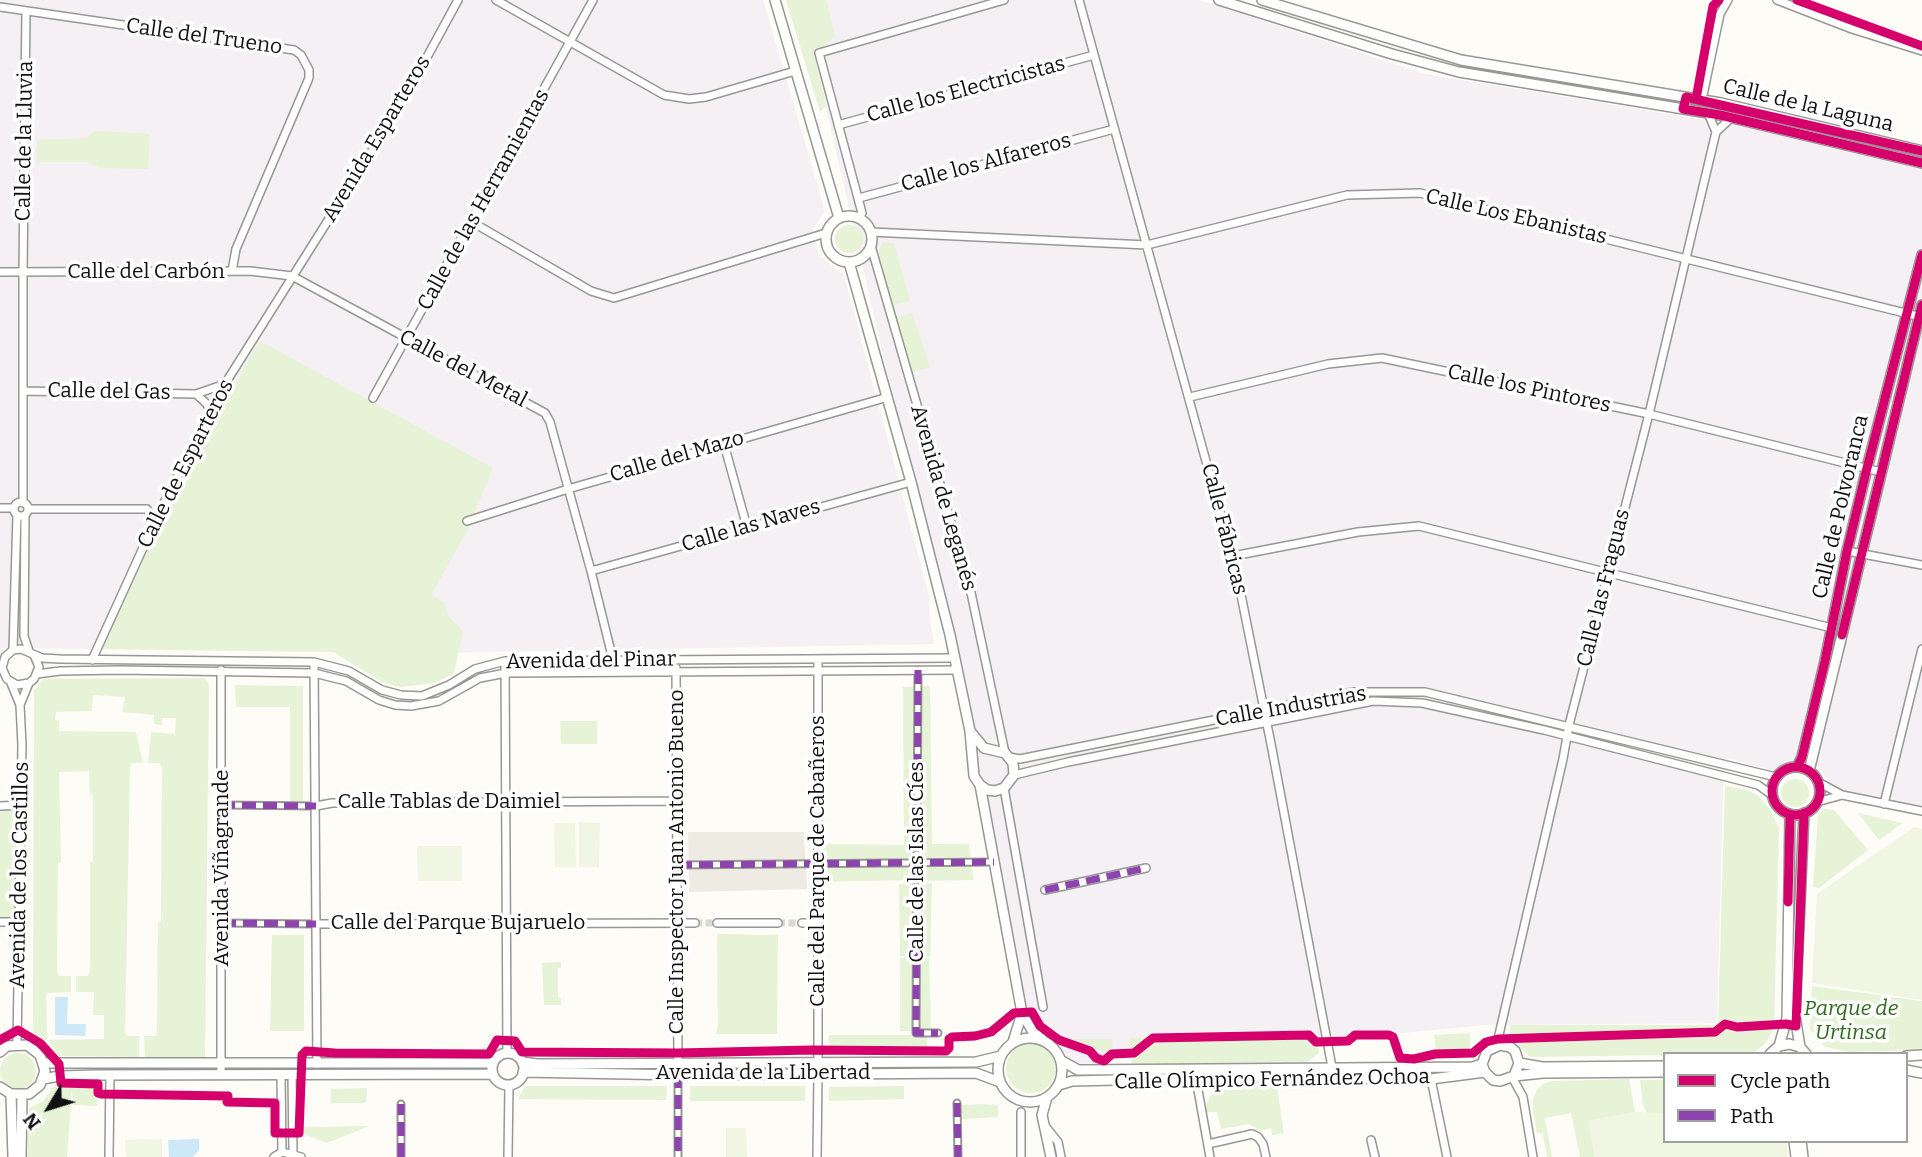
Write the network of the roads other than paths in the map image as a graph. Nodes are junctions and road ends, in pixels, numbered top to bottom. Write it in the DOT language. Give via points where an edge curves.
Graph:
graph roads {
  1 [pos="458,0"];
  2 [pos="496,0"];
  3 [pos="593,0"];
  4 [pos="775,0"];
  5 [pos="1004,0"];
  6 [pos="1219,0"];
  7 [pos="1262,0"];
  8 [pos="1728,0"];
  9 [pos="1777,0"];
  10 [pos="1080,1"];
  11 [pos="0,7"];
  12 [pos="26,11"];
  13 [pos="572,41"];
  14 [pos="1922,51"];
  15 [pos="1094,55"];
  16 [pos="795,71"];
  17 [pos="1702,100"];
  18 [pos="1708,113"];
  19 [pos="1731,118"];
  20 [pos="838,125"];
  21 [pos="1114,128"];
  22 [pos="1716,132"];
  23 [pos="1922,150"];
  24 [pos="1920,164"];
  25 [pos="859,198"];
  26 [pos="839,218"];
  27 [pos="858,218"];
  28 [pos="472,222"];
  29 [pos="871,232"];
  30 [pos="826,233"];
  31 [pos="1147,245"];
  32 [pos="871,246"];
  33 [pos="1922,255"];
  34 [pos="1685,257"];
  35 [pos="849,262"];
  36 [pos="232,271"];
  37 [pos="0,272"];
  38 [pos="23,272"];
  39 [pos="292,276"];
  40 [pos="1922,305"];
  41 [pos="1907,313"];
  42 [pos="1921,316"];
  43 [pos="407,338"];
  44 [pos="225,384"];
  45 [pos="23,391"];
  46 [pos="196,394"];
  47 [pos="888,397"];
  48 [pos="1190,397"];
  49 [pos="373,398"];
  50 [pos="210,411"];
  51 [pos="1648,414"];
  52 [pos="724,444"];
  53 [pos="1867,468"];
  54 [pos="1881,472"];
  55 [pos="911,482"];
  56 [pos="568,489"];
  57 [pos="165,501"];
  58 [pos="0,508"];
  59 [pos="147,509"];
  60 [pos="21,510"];
  61 [pos="156,519"];
  62 [pos="467,521"];
  63 [pos="747,527"];
  64 [pos="1847,551"];
  65 [pos="1862,553"];
  66 [pos="1233,556"];
  67 [pos="1922,565"];
  68 [pos="591,571"];
  69 [pos="1607,572"];
  70 [pos="1832,628"];
  71 [pos="1922,649"];
  72 [pos="13,650"];
  73 [pos="31,653"];
  74 [pos="3,657"];
  75 [pos="954,658"];
  76 [pos="818,659"];
  77 [pos="92,660"];
  78 [pos="615,660"];
  79 [pos="676,660"];
  80 [pos="506,661"];
  81 [pos="221,662"];
  82 [pos="314,662"];
  83 [pos="918,670"];
  84 [pos="957,670"];
  85 [pos="221,671"];
  86 [pos="818,671"];
  87 [pos="616,672"];
  88 [pos="676,672"];
  89 [pos="314,673"];
  90 [pos="506,673"];
  91 [pos="2,674"];
  92 [pos="37,674"];
  93 [pos="11,683"];
  94 [pos="29,683"];
  95 [pos="20,705"];
  96 [pos="1263,711"];
  97 [pos="1266,721"];
  98 [pos="1569,725"];
  99 [pos="971,731"];
  100 [pos="1567,736"];
  101 [pos="995,750"];
  102 [pos="1007,755"];
  103 [pos="974,766"];
  104 [pos="1797,767"];
  105 [pos="1810,771"];
  106 [pos="1014,775"];
  107 [pos="1776,777"];
  108 [pos="1818,782"];
  109 [pos="979,785"];
  110 [pos="1000,790"];
  111 [pos="1772,795"];
  112 [pos="1842,795"];
  113 [pos="678,801"];
  114 [pos="506,802"];
  115 [pos="1817,802"];
  116 [pos="1884,804"];
  117 [pos="22,805"];
  118 [pos="0,806"];
  119 [pos="221,806"];
  120 [pos="316,806"];
  121 [pos="1922,811"];
  122 [pos="985,812"];
  123 [pos="1804,813"];
  124 [pos="1790,814"];
  125 [pos="917,862"];
  126 [pos="994,862"];
  127 [pos="818,863"];
  128 [pos="678,865"];
  129 [pos="1146,868"];
  130 [pos="1045,890"];
  131 [pos="0,922"];
  132 [pos="20,922"];
  133 [pos="507,922"];
  134 [pos="222,923"];
  135 [pos="316,923"];
  136 [pos="678,923"];
  137 [pos="695,923"];
  138 [pos="717,923"];
  139 [pos="778,923"];
  140 [pos="802,923"];
  141 [pos="818,923"];
  142 [pos="1043,1007"];
  143 [pos="1022,1013"];
  144 [pos="939,1033"];
  145 [pos="1042,1039"];
  146 [pos="1013,1042"];
  147 [pos="17,1044"];
  148 [pos="1500,1045"];
  149 [pos="1779,1046"];
  150 [pos="1803,1050"];
  151 [pos="0,1052"];
  152 [pos="1772,1052"];
  153 [pos="507,1053"];
  154 [pos="1000,1056"];
  155 [pos="1062,1061"];
  156 [pos="44,1063"];
  157 [pos="493,1063"];
  158 [pos="1519,1063"];
  159 [pos="222,1064"];
  160 [pos="317,1064"];
  161 [pos="678,1064"];
  162 [pos="1663,1066"];
  163 [pos="523,1067"];
  164 [pos="1332,1067"];
  165 [pos="818,1068"];
  166 [pos="1484,1068"];
  167 [pos="1663,1072"];
  168 [pos="493,1073"];
  169 [pos="110,1074"];
  170 [pos="678,1074"];
  171 [pos="1198,1074"];
  172 [pos="221,1075"];
  173 [pos="292,1075"];
  174 [pos="281,1076"];
  175 [pos="1513,1077"];
  176 [pos="43,1079"];
  177 [pos="1431,1079"];
  178 [pos="1000,1082"];
  179 [pos="509,1085"];
  180 [pos="1059,1085"];
  181 [pos="0,1087"];
  182 [pos="11,1094"];
  183 [pos="22,1096"];
  184 [pos="1048,1097"];
  185 [pos="957,1102"];
  186 [pos="1030,1102"];
  187 [pos="401,1104"];
  188 [pos="1021,1112"];
  189 [pos="1043,1120"];
  190 [pos="1371,1140"];
  191 [pos="1208,1144"];
  192 [pos="282,1152"];
  193 [pos="297,1155"];
  194 [pos="13,1157"];
  195 [pos="21,1157"];
  196 [pos="108,1157"];
  197 [pos="274,1157"];
  198 [pos="401,1157"];
  199 [pos="508,1157"];
  200 [pos="678,1157"];
  201 [pos="817,1157"];
  202 [pos="958,1157"];
  203 [pos="1021,1157"];
  204 [pos="1051,1157"];
  205 [pos="1062,1157"];
  206 [pos="1210,1157"];
  207 [pos="1265,1157"];
  208 [pos="1375,1157"];
  209 [pos="1447,1157"];
  210 [pos="1533,1157"];
  1 -- 39 [label="street, Avenida Esparteros" via="402,103"];
  2 -- 13 [label="street"];
  3 -- 13 [label="street, Calle de las Herramientas"];
  4 -- 16 [label="street"];
  5 -- 20 [label="street" via="819,53"];
  6 -- 18 [label="street, Calle de la Laguna" via="1459,72"];
  7 -- 17 [label="street, Calle de la Laguna" via="1461,60"];
  8 -- 17 [label="street" via="1720,14"];
  9 -- 14 [label="street"];
  10 -- 15 [label="street, Calle Fábricas"];
  11 -- 12 [label="street, Calle del Trueno"];
  12 -- 36 [label="street, Calle del Trueno" via="294,50 301,55 309,78 236,249"];
  12 -- 38 [label="street, Calle de la Lluvia"];
  13 -- 16 [label="street" via="664,95 689,99"];
  13 -- 28 [label="street, Calle de las Herramientas"];
  15 -- 20 [label="street, Calle los Electricistas"];
  15 -- 21 [label="street, Calle Fábricas"];
  16 -- 26 [label="street"];
  17 -- 23 [label="street, Calle de la Laguna"];
  18 -- 19 [label="street, Calle de la Laguna"];
  18 -- 22 [label="street"];
  19 -- 22 [label="street"];
  19 -- 24 [label="street, Calle de la Laguna"];
  20 -- 25 [label="street"];
  21 -- 25 [label="street, Calle los Alfareros"];
  21 -- 31 [label="street, Calle Fábricas"];
  22 -- 34 [label="street, Calle las Fraguas"];
  25 -- 27 [label="street" via="862,213"];
  26 -- 27 [label="street"];
  26 -- 30 [label="street"];
  27 -- 29 [label="street"];
  28 -- 30 [label="street" via="591,290 614,298"];
  28 -- 43 [label="street, Calle de las Herramientas"];
  29 -- 31 [label="street, Calle Los Ebanistas"];
  29 -- 32 [label="street"];
  30 -- 35 [label="street" via="833,256"];
  31 -- 34 [label="street, Calle Los Ebanistas" via="1347,195 1420,193"];
  31 -- 48 [label="street, Calle Fábricas"];
  32 -- 35 [label="street" via="864,256"];
  32 -- 102 [label="street, Avenida de Leganés" via="970,588"];
  33 -- 41 [label="street, Calle de Polvoranca"];
  34 -- 41 [label="street, Calle Los Ebanistas"];
  34 -- 51 [label="street, Calle las Fraguas"];
  35 -- 47 [label="street, Avenida de Leganés"];
  36 -- 38 [label="street, Calle del Carbón"];
  36 -- 39 [label="street, Calle del Carbón"];
  37 -- 38 [label="street, Calle del Carbón"];
  38 -- 45 [label="street"];
  39 -- 43 [label="street, Calle del Metal"];
  39 -- 44 [label="street, Calle de Esparteros"];
  40 -- 42 [label="street, Calle de Polvoranca"];
  41 -- 42 [label="street, Calle Los Ebanistas"];
  41 -- 53 [label="street, Calle de Polvoranca"];
  42 -- 54 [label="street, Calle de Polvoranca"];
  43 -- 49 [label="street, Calle de las Herramientas"];
  43 -- 56 [label="street, Calle del Metal" via="545,413"];
  44 -- 46 [label="street, Calle del Gas"];
  44 -- 50 [label="street, Calle de Esparteros"];
  45 -- 46 [label="street, Calle del Gas"];
  45 -- 60 [label="street"];
  46 -- 50 [label="street, Calle del Gas"];
  47 -- 52 [label="street, Calle del Mazo"];
  47 -- 55 [label="street, Avenida de Leganés"];
  48 -- 51 [label="street, Calle los Pintores" via="1328,363 1382,358"];
  48 -- 66 [label="street, Calle Fábricas"];
  50 -- 57 [label="street, Calle de Esparteros"];
  51 -- 53 [label="street, Calle los Pintores"];
  51 -- 69 [label="street, Calle las Fraguas"];
  52 -- 56 [label="street, Calle del Mazo"];
  52 -- 63 [label="street"];
  53 -- 54 [label="street, Calle los Pintores"];
  53 -- 64 [label="street, Calle de Polvoranca"];
  54 -- 65 [label="street, Calle de Polvoranca"];
  55 -- 63 [label="street, Calle las Naves"];
  55 -- 75 [label="street, Avenida de Leganés"];
  56 -- 62 [label="street, Calle del Mazo"];
  56 -- 68 [label="street, Calle del Metal"];
  57 -- 59 [label="street"];
  57 -- 61 [label="street, Calle de Esparteros"];
  58 -- 60 [label="street"];
  59 -- 60 [label="street"];
  59 -- 61 [label="street"];
  60 -- 72 [label="street"];
  60 -- 73 [label="street" via="24,636"];
  61 -- 77 [label="street, Calle de Esparteros"];
  63 -- 68 [label="street, Calle las Naves"];
  64 -- 65 [label="street"];
  64 -- 70 [label="street, Calle de Polvoranca"];
  65 -- 67 [label="street"];
  65 -- 105 [label="street, Calle de Polvoranca"];
  66 -- 69 [label="street" via="1358,532 1419,526"];
  66 -- 96 [label="street, Calle Fábricas"];
  68 -- 78 [label="street, Calle del Metal"];
  69 -- 70 [label="street"];
  69 -- 98 [label="street, Calle las Fraguas"];
  70 -- 104 [label="street, Calle de Polvoranca"];
  71 -- 116 [label="street"];
  72 -- 73 [label="street"];
  72 -- 74 [label="street"];
  73 -- 77 [label="street, Avenida del Pinar"];
  73 -- 92 [label="street"];
  74 -- 91 [label="street"];
  75 -- 76 [label="street, Avenida del Pinar"];
  75 -- 84 [label="street, Avenida de Leganés"];
  76 -- 79 [label="street, Avenida del Pinar"];
  76 -- 86 [label="street, Calle del Parque de Cabañeros"];
  77 -- 81 [label="street, Avenida del Pinar"];
  78 -- 79 [label="street, Avenida del Pinar"];
  78 -- 80 [label="street, Avenida del Pinar"];
  78 -- 87 [label="street, Calle del Metal"];
  79 -- 88 [label="street, Calle Inspector Juan Antonio Bueno"];
  80 -- 82 [label="street, Avenida del Pinar" via="475,669 422,696 382,690 349,671"];
  80 -- 90 [label="street"];
  81 -- 82 [label="street, Avenida del Pinar"];
  81 -- 85 [label="street, Avenida Viñagrande"];
  82 -- 89 [label="street"];
  83 -- 84 [label="street, Avenida del Pinar"];
  83 -- 86 [label="street, Avenida del Pinar"];
  83 -- 125 [label="street, Calle de las Islas Cíes"];
  84 -- 99 [label="street, Avenida de Leganés"];
  85 -- 89 [label="street, Avenida del Pinar"];
  85 -- 92 [label="street, Avenida del Pinar"];
  85 -- 119 [label="street, Avenida Viñagrande"];
  86 -- 88 [label="street, Avenida del Pinar"];
  86 -- 127 [label="street, Calle del Parque de Cabañeros"];
  87 -- 88 [label="street, Avenida del Pinar"];
  87 -- 90 [label="street, Avenida del Pinar"];
  88 -- 113 [label="street, Calle Inspector Juan Antonio Bueno"];
  89 -- 90 [label="street, Avenida del Pinar" via="346,681 379,700 411,706 439,701 480,678"];
  89 -- 120 [label="street"];
  90 -- 114 [label="street"];
  91 -- 93 [label="street"];
  92 -- 94 [label="street"];
  93 -- 94 [label="street"];
  93 -- 95 [label="street, Avenida de los Castillos"];
  94 -- 95 [label="street, Avenida de los Castillos"];
  95 -- 117 [label="street, Avenida de los Castillos"];
  96 -- 97 [label="street, Calle Fábricas"];
  96 -- 98 [label="street, Calle Industrias" via="1363,691 1425,692"];
  96 -- 102 [label="street, Calle Industrias" via="1020,759"];
  97 -- 100 [label="street, Calle Industrias" via="1373,701 1422,703"];
  97 -- 106 [label="street, Calle Industrias"];
  97 -- 164 [label="street, Calle Fábricas"];
  98 -- 100 [label="street, Calle las Fraguas"];
  98 -- 107 [label="street, Calle Industrias"];
  99 -- 101 [label="street" via="984,748"];
  99 -- 103 [label="street, Avenida de Leganés"];
  100 -- 111 [label="street, Calle Industrias" via="1758,785"];
  100 -- 148 [label="street, Calle las Fraguas"];
  101 -- 102 [label="street"];
  101 -- 103 [label="street" via="978,758"];
  102 -- 106 [label="street"];
  103 -- 109 [label="street"];
  104 -- 105 [label="street"];
  104 -- 107 [label="street"];
  105 -- 108 [label="street"];
  106 -- 110 [label="street"];
  107 -- 111 [label="street"];
  108 -- 112 [label="street"];
  108 -- 115 [label="street"];
  109 -- 110 [label="street"];
  109 -- 122 [label="street"];
  110 -- 122 [label="street"];
  110 -- 142 [label="street"];
  111 -- 124 [label="street" via="1777,806"];
  112 -- 115 [label="street"];
  112 -- 116 [label="street"];
  113 -- 114 [label="street, Calle Tablas de Daimiel"];
  113 -- 128 [label="street, Calle Inspector Juan Antonio Bueno"];
  114 -- 120 [label="street, Calle Tablas de Daimiel"];
  114 -- 133 [label="street"];
  115 -- 123 [label="street"];
  116 -- 121 [label="street"];
  117 -- 118 [label="street"];
  117 -- 132 [label="street, Avenida de los Castillos"];
  119 -- 120 [label="street, Calle Tablas de Daimiel"];
  119 -- 134 [label="street, Avenida Viñagrande"];
  120 -- 135 [label="street"];
  122 -- 126 [label="street"];
  123 -- 124 [label="street"];
  123 -- 150 [label="street" via="1795,1016"];
  124 -- 149 [label="street" via="1787,1018"];
  125 -- 126 [label="street"];
  125 -- 127 [label="street"];
  125 -- 144 [label="street, Calle de las Islas Cíes" via="916,1032"];
  126 -- 143 [label="street"];
  127 -- 128 [label="street"];
  127 -- 141 [label="street, Calle del Parque de Cabañeros"];
  128 -- 136 [label="street, Calle Inspector Juan Antonio Bueno"];
  129 -- 130 [label="street"];
  131 -- 132 [label="street"];
  132 -- 147 [label="street, Avenida de los Castillos"];
  133 -- 135 [label="street, Calle del Parque Bujaruelo"];
  133 -- 136 [label="street, Calle del Parque Bujaruelo"];
  133 -- 153 [label="street"];
  134 -- 135 [label="street, Calle del Parque Bujaruelo"];
  134 -- 159 [label="street, Avenida Viñagrande"];
  135 -- 160 [label="street"];
  136 -- 137 [label="street, Calle del Parque Bujaruelo"];
  136 -- 161 [label="street, Calle Inspector Juan Antonio Bueno"];
  138 -- 139 [label="street"];
  140 -- 141 [label="street"];
  141 -- 165 [label="street, Calle del Parque de Cabañeros"];
  143 -- 145 [label="street"];
  143 -- 146 [label="street"];
  145 -- 146 [label="street"];
  145 -- 155 [label="street"];
  146 -- 154 [label="street"];
  147 -- 151 [label="street"];
  147 -- 156 [label="street" via="34,1049"];
  148 -- 158 [label="street" via="1515,1051"];
  148 -- 166 [label="street" via="1487,1051"];
  149 -- 150 [label="street" via="1789,1044"];
  149 -- 152 [label="street"];
  153 -- 157 [label="street"];
  153 -- 163 [label="street" via="516,1055"];
  154 -- 165 [label="street, Avenida de la Libertad" via="976,1062"];
  154 -- 178 [label="street"];
  155 -- 171 [label="street, Calle Olímpico Fernández Ochoa" via="1078,1070"];
  155 -- 180 [label="street"];
  156 -- 159 [label="street"];
  156 -- 176 [label="street"];
  157 -- 160 [label="street"];
  157 -- 168 [label="street"];
  158 -- 162 [label="street" via="1542,1067"];
  158 -- 175 [label="street"];
  159 -- 160 [label="street"];
  159 -- 172 [label="street, Avenida Viñagrande"];
  161 -- 163 [label="street, Avenida de la Libertad"];
  161 -- 165 [label="street, Avenida de la Libertad"];
  163 -- 170 [label="street, Avenida de la Libertad"];
  163 -- 179 [label="street" via="518,1081"];
  164 -- 166 [label="street, Calle Olímpico Fernández Ochoa"];
  164 -- 171 [label="street, Calle Olímpico Fernández Ochoa"];
  165 -- 170 [label="street, Avenida de la Libertad"];
  165 -- 178 [label="street, Avenida de la Libertad" via="976,1073"];
  165 -- 201 [label="street, Calle del Parque de Cabañeros"];
  166 -- 175 [label="street" via="1493,1080"];
  166 -- 177 [label="street, Calle Olímpico Fernández Ochoa"];
  167 -- 175 [label="street"];
  168 -- 173 [label="street"];
  168 -- 179 [label="street" via="499,1082"];
  169 -- 172 [label="street"];
  169 -- 176 [label="street"];
  169 -- 196 [label="street"];
  170 -- 200 [label="street"];
  171 -- 177 [label="street, Calle Olímpico Fernández Ochoa"];
  171 -- 180 [label="street, Calle Olímpico Fernández Ochoa"];
  171 -- 191 [label="street"];
  172 -- 174 [label="street"];
  173 -- 174 [label="street"];
  173 -- 193 [label="street"];
  174 -- 192 [label="street"];
  175 -- 210 [label="street" via="1523,1097"];
  176 -- 183 [label="street" via="35,1090"];
  177 -- 209 [label="street"];
  178 -- 186 [label="street" via="1012,1097"];
  179 -- 199 [label="street"];
  180 -- 184 [label="street"];
  181 -- 182 [label="street"];
  182 -- 183 [label="street"];
  182 -- 194 [label="street"];
  183 -- 195 [label="street"];
  184 -- 186 [label="street"];
  184 -- 189 [label="street"];
  185 -- 202 [label="street"];
  186 -- 189 [label="street"];
  187 -- 198 [label="street"];
  188 -- 203 [label="street"];
  189 -- 204 [label="street"];
  189 -- 205 [label="street"];
  190 -- 208 [label="street"];
  191 -- 206 [label="street"];
  191 -- 207 [label="street" via="1252,1134 1263,1143"];
  192 -- 193 [label="street"];
  192 -- 197 [label="street"];
}
